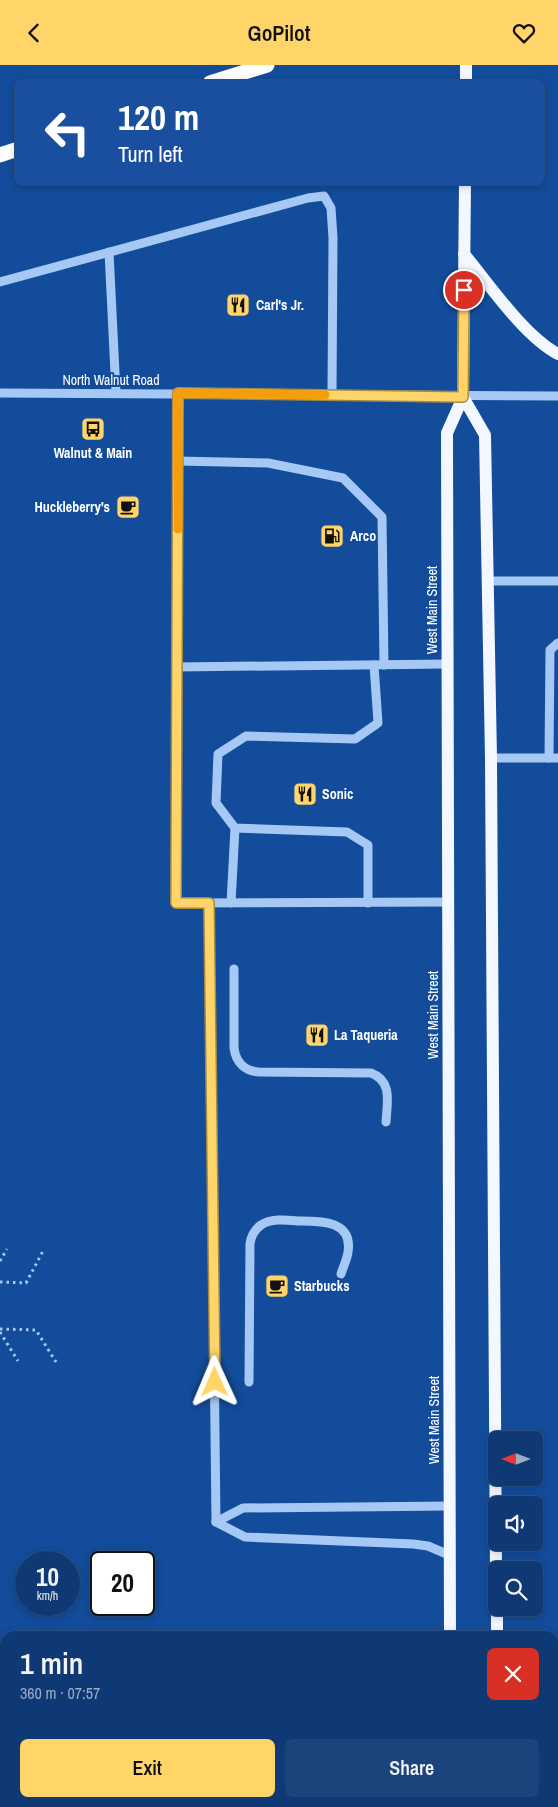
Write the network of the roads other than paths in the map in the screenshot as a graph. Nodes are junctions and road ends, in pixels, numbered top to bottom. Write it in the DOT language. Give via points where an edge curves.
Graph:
graph roads {
  1 [pos="267,65"];
  2 [pos="466,65"];
  3 [pos="220,80"];
  4 [pos="466,80"];
  5 [pos="15,150"];
  6 [pos="0,155"];
  7 [pos="465,185"];
  8 [pos="109,252"];
  9 [pos="464,254"];
  10 [pos="0,282"];
  11 [pos="558,354"];
  12 [pos="0,393"];
  13 [pos="116,393"];
  14 [pos="178,393"];
  15 [pos="332,395"];
  16 [pos="558,396"];
  17 [pos="463,397"];
  18 [pos="178,461"];
  19 [pos="487,581"];
  20 [pos="558,581"];
  21 [pos="558,643"];
  22 [pos="447,664"];
  23 [pos="374,665"];
  24 [pos="384,665"];
  25 [pos="177,667"];
  26 [pos="491,758"];
  27 [pos="554,758"];
  28 [pos="235,828"];
  29 [pos="448,902"];
  30 [pos="209,903"];
  31 [pos="231,903"];
  32 [pos="368,903"];
  33 [pos="234,969"];
  34 [pos="386,1122"];
  35 [pos="341,1275"];
  36 [pos="249,1382"];
  37 [pos="449,1506"];
  38 [pos="216,1522"];
  39 [pos="449,1555"];
  40 [pos="496,1561"];
  41 [pos="496,1616"];
  42 [pos="450,1631"];
  43 [pos="497,1631"];
  1 -- 3 [label="highway"];
  2 -- 4 [label="main road"];
  5 -- 6 [label="highway"];
  7 -- 9 [label="main road, West Main Street"];
  8 -- 10 [label="street"];
  8 -- 13 [label="street"];
  8 -- 15 [label="street" via="324,196 331,208 333,238"];
  9 -- 11 [label="main road" via="533,335"];
  9 -- 17 [label="main road, West Main Street"];
  12 -- 13 [label="street, North Walnut Road"];
  13 -- 14 [label="street, North Walnut Road"];
  14 -- 15 [label="street, North Walnut Road"];
  14 -- 18 [label="street"];
  15 -- 17 [label="street, North Walnut Road"];
  16 -- 17 [label="street, North Walnut Road"];
  17 -- 19 [label="main road" via="485,435"];
  17 -- 22 [label="main road, West Main Street" via="447,433"];
  18 -- 24 [label="street" via="268,463 343,479 369,504 382,517"];
  18 -- 25 [label="street"];
  19 -- 20 [label="street"];
  19 -- 26 [label="main road"];
  21 -- 27 [label="street" via="550,650"];
  22 -- 24 [label="street"];
  22 -- 29 [label="main road, West Main Street"];
  23 -- 24 [label="street"];
  23 -- 25 [label="street"];
  23 -- 28 [label="street" via="378,723 355,739 246,736 218,754 216,803"];
  25 -- 30 [label="street" via="176,903"];
  26 -- 27 [label="street"];
  26 -- 40 [label="main road"];
  28 -- 31 [label="street"];
  28 -- 32 [label="street" via="347,832 368,845"];
  29 -- 32 [label="street"];
  29 -- 37 [label="main road, West Main Street"];
  30 -- 31 [label="street"];
  30 -- 38 [label="street"];
  31 -- 32 [label="street"];
  33 -- 34 [label="street" via="234,1048 240,1065 259,1072 375,1074 386,1085"];
  35 -- 36 [label="street" via="348,1243 344,1232 335,1225 324,1221 276,1220 256,1229 250,1238"];
  37 -- 38 [label="street" via="243,1508"];
  37 -- 39 [label="main road, West Main Street"];
  38 -- 39 [label="street" via="245,1537 414,1544"];
  39 -- 42 [label="main road, West Main Street"];
  41 -- 43 [label="main road"];
}
